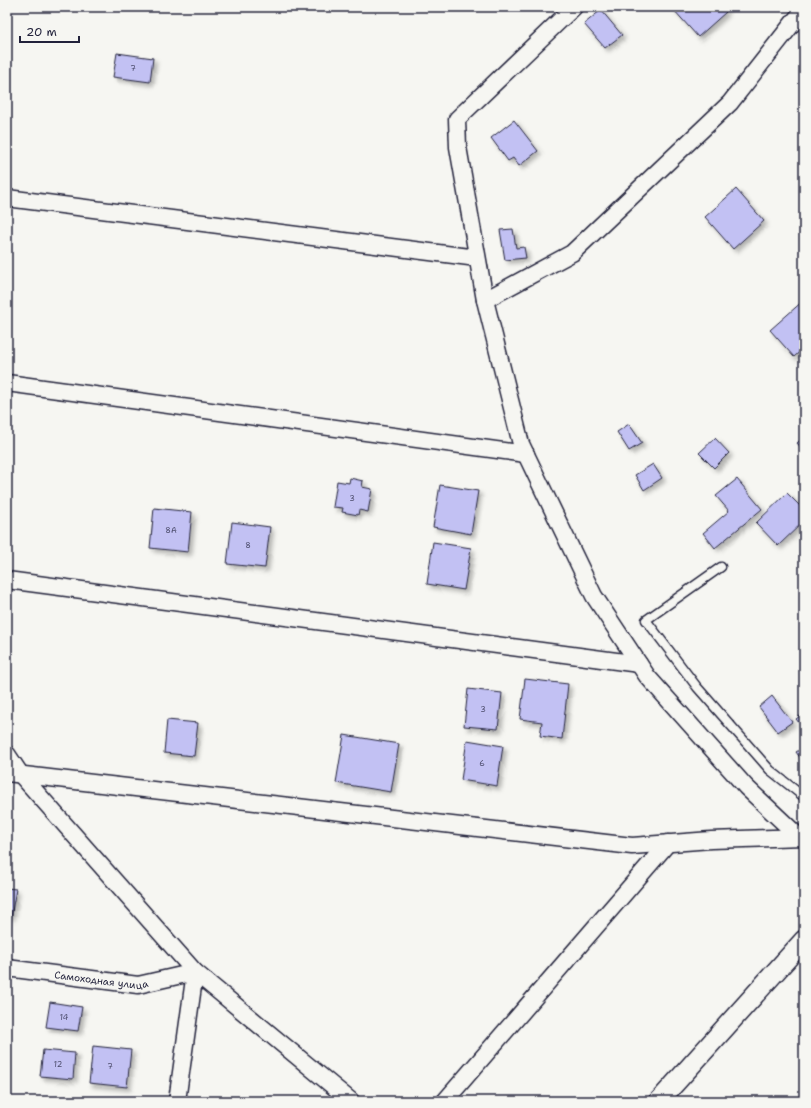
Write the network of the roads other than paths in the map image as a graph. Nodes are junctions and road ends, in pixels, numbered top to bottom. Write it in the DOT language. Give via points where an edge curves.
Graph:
graph roads {
  1 [pos="574,7"];
  2 [pos="804,9"];
  3 [pos="7,198"];
  4 [pos="477,258"];
  5 [pos="485,300"];
  6 [pos="7,383"];
  7 [pos="526,454"];
  8 [pos="721,567"];
  9 [pos="7,580"];
  10 [pos="639,664"];
  11 [pos="7,754"];
  12 [pos="14,774"];
  13 [pos="804,797"];
  14 [pos="802,837"];
  15 [pos="668,843"];
  16 [pos="804,940"];
  17 [pos="7,968"];
  18 [pos="195,972"];
  19 [pos="177,1101"];
  20 [pos="351,1101"];
  21 [pos="445,1101"];
  22 [pos="659,1101"];
  1 -- 4 [label="street" via="457,120 458,147"];
  2 -- 5 [label="street" via="730,103 572,253"];
  3 -- 4 [label="street"];
  4 -- 5 [label="street"];
  5 -- 7 [label="street" via="521,444"];
  6 -- 7 [label="street"];
  7 -- 10 [label="street" via="594,596"];
  8 -- 13 [label="lane" via="646,620 697,687 770,770"];
  9 -- 10 [label="street"];
  10 -- 14 [label="street" via="746,787"];
  11 -- 12 [label="street"];
  12 -- 15 [label="street" via="632,846"];
  12 -- 18 [label="street"];
  14 -- 15 [label="street"];
  15 -- 21 [label="street"];
  16 -- 22 [label="street"];
  17 -- 18 [label="street, Самоходная улица" via="138,985"];
  18 -- 19 [label="street"];
  18 -- 20 [label="street"];
}
